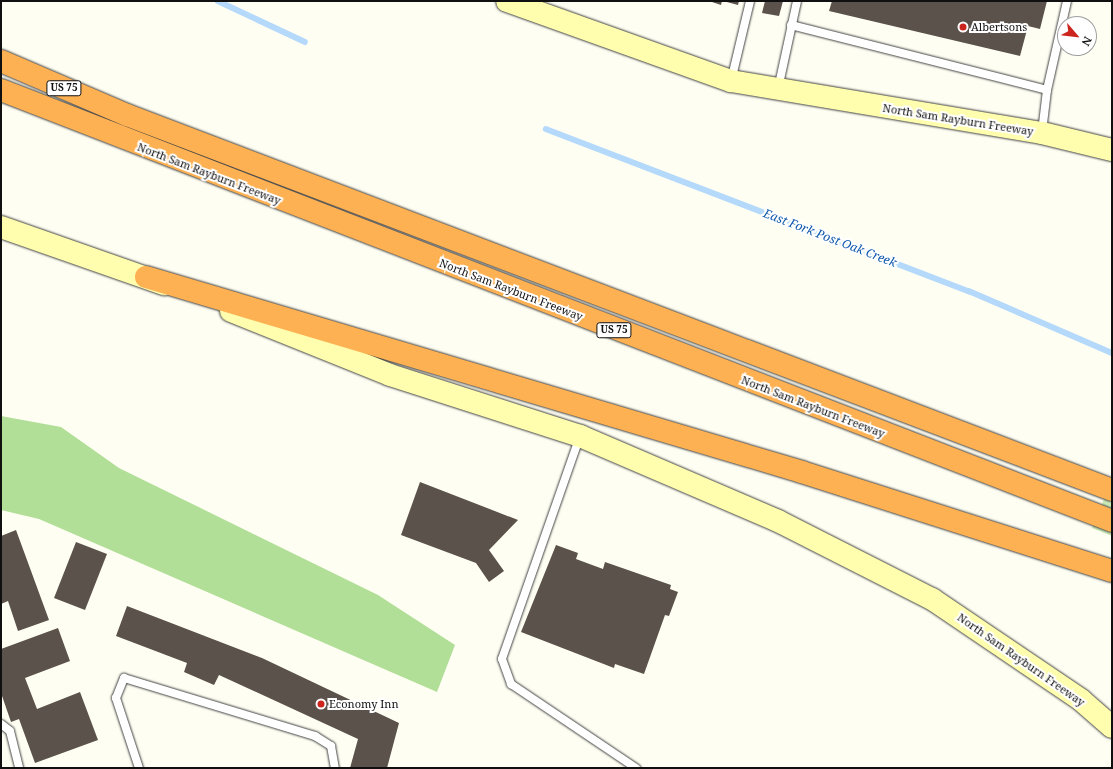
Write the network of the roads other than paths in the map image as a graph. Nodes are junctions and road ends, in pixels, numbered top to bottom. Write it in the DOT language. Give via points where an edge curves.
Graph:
graph roads {
  1 [pos="507,1"];
  2 [pos="750,1"];
  3 [pos="797,1"];
  4 [pos="1067,1"];
  5 [pos="791,25"];
  6 [pos="1,61"];
  7 [pos="731,82"];
  8 [pos="1,90"];
  9 [pos="1047,90"];
  10 [pos="778,92"];
  11 [pos="1042,133"];
  12 [pos="1112,150"];
  13 [pos="1,227"];
  14 [pos="146,277"];
  15 [pos="580,436"];
  16 [pos="1112,490"];
  17 [pos="1112,521"];
  18 [pos="1112,571"];
  19 [pos="1,724"];
  20 [pos="1112,727"];
  21 [pos="19,768"];
  22 [pos="139,768"];
  23 [pos="335,768"];
  24 [pos="636,768"];
  1 -- 7 [label="main road, North Sam Rayburn Freeway"];
  2 -- 7 [label="lane"];
  3 -- 5 [label="lane"];
  4 -- 9 [label="lane"];
  5 -- 9 [label="lane"];
  5 -- 10 [label="lane"];
  6 -- 16 [label="highway, US 75" via="127,114"];
  7 -- 10 [label="main road, North Sam Rayburn Freeway"];
  8 -- 17 [label="highway, North Sam Rayburn Freeway / US 75"];
  9 -- 11 [label="lane"];
  10 -- 11 [label="main road, North Sam Rayburn Freeway"];
  11 -- 12 [label="main road, North Sam Rayburn Freeway"];
  13 -- 14 [label="main road"];
  14 -- 15 [label="main road, North Sam Rayburn Freeway" via="390,375"];
  14 -- 18 [label="highway" via="802,472"];
  15 -- 20 [label="main road, North Sam Rayburn Freeway" via="778,521 932,599 1081,700"];
  15 -- 24 [label="lane" via="502,659 511,684"];
  19 -- 21 [label="lane" via="10,731"];
  22 -- 23 [label="lane" via="116,698 124,678 315,736 331,746"];
}
